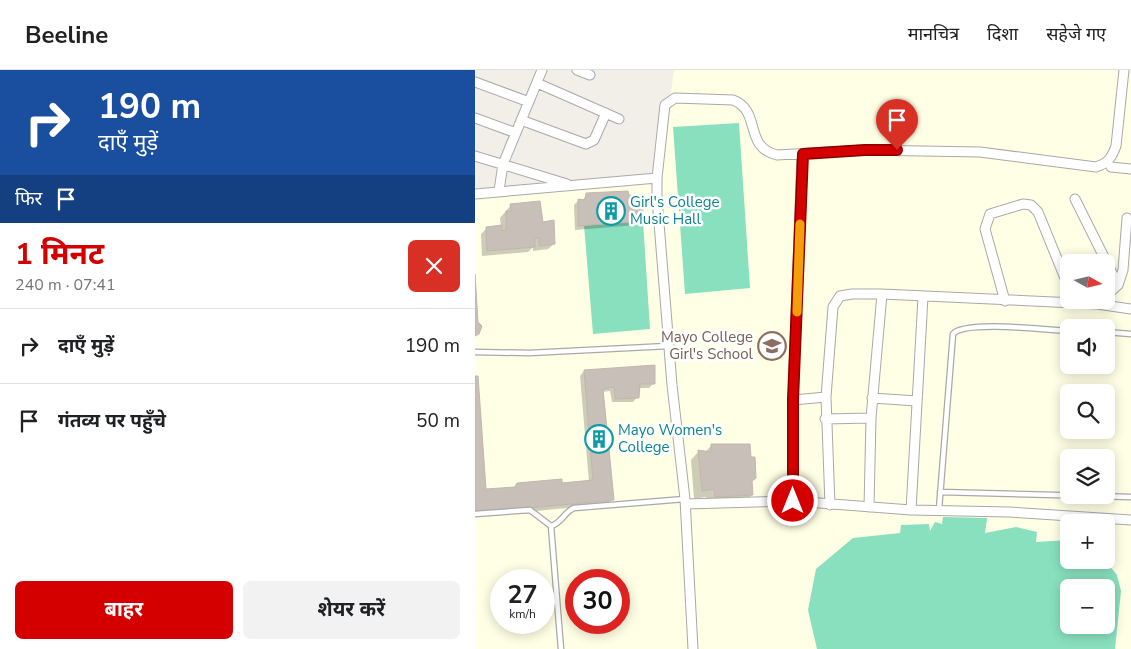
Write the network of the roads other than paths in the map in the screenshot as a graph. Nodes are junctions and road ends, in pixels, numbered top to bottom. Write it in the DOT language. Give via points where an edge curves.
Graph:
graph roads {
  1 [pos="542,70"];
  2 [pos="577,70"];
  3 [pos="1124,70"];
  4 [pos="590,75"];
  5 [pos="475,82"];
  6 [pos="537,84"];
  7 [pos="529,102"];
  8 [pos="606,113"];
  9 [pos="475,118"];
  10 [pos="619,119"];
  11 [pos="521,120"];
  12 [pos="516,133"];
  13 [pos="803,154"];
  14 [pos="475,156"];
  15 [pos="503,164"];
  16 [pos="1111,167"];
  17 [pos="1131,169"];
  18 [pos="657,178"];
  19 [pos="572,186"];
  20 [pos="499,191"];
  21 [pos="475,194"];
  22 [pos="1075,199"];
  23 [pos="1127,218"];
  24 [pos="1060,266"];
  25 [pos="1118,285"];
  26 [pos="1115,288"];
  27 [pos="882,294"];
  28 [pos="923,297"];
  29 [pos="1005,301"];
  30 [pos="1060,302"];
  31 [pos="1115,305"];
  32 [pos="1131,309"];
  33 [pos="1060,331"];
  34 [pos="1115,333"];
  35 [pos="1131,334"];
  36 [pos="670,346"];
  37 [pos="475,352"];
  38 [pos="826,397"];
  39 [pos="872,398"];
  40 [pos="793,400"];
  41 [pos="917,401"];
  42 [pos="871,418"];
  43 [pos="825,419"];
  44 [pos="940,492"];
  45 [pos="1131,498"];
  46 [pos="793,501"];
  47 [pos="686,502"];
  48 [pos="830,505"];
  49 [pos="869,507"];
  50 [pos="939,509"];
  51 [pos="911,510"];
  52 [pos="475,514"];
  53 [pos="1131,520"];
  54 [pos="551,526"];
  55 [pos="561,649"];
  56 [pos="693,649"];
  1 -- 6 [label="street"];
  2 -- 4 [label="street"];
  3 -- 13 [label="street" via="1116,146 1112,158 1095,167 980,152 865,150"];
  5 -- 7 [label="street"];
  6 -- 7 [label="street"];
  6 -- 8 [label="street"];
  7 -- 11 [label="street"];
  8 -- 10 [label="street"];
  8 -- 11 [label="street" via="594,140 586,144"];
  9 -- 12 [label="street"];
  11 -- 12 [label="street"];
  12 -- 15 [label="street"];
  13 -- 18 [label="street" via="777,155 763,149 757,143 747,110 741,103 675,98 665,105"];
  13 -- 40 [label="street"];
  14 -- 15 [label="street"];
  15 -- 19 [label="street"];
  15 -- 20 [label="street"];
  16 -- 17 [label="street"];
  18 -- 19 [label="street"];
  18 -- 36 [label="street"];
  19 -- 20 [label="street"];
  20 -- 21 [label="street"];
  22 -- 25 [label="street"];
  23 -- 25 [label="street" via="1123,270"];
  24 -- 29 [label="street" via="1038,212 1031,205 1023,204 989,214 986,234"];
  25 -- 26 [label="street"];
  27 -- 28 [label="street"];
  27 -- 38 [label="street" via="846,294 837,300 833,308"];
  27 -- 39 [label="street"];
  28 -- 29 [label="street"];
  28 -- 41 [label="street"];
  29 -- 30 [label="street"];
  31 -- 32 [label="street"];
  33 -- 44 [label="lane" via="973,326 957,329 953,334"];
  34 -- 35 [label="lane"];
  36 -- 37 [label="lane" via="529,353"];
  36 -- 47 [label="street"];
  38 -- 40 [label="street"];
  38 -- 43 [label="street"];
  39 -- 41 [label="street"];
  39 -- 42 [label="street"];
  40 -- 46 [label="street"];
  41 -- 51 [label="street"];
  42 -- 43 [label="street"];
  42 -- 49 [label="street"];
  43 -- 48 [label="street"];
  44 -- 45 [label="lane"];
  44 -- 50 [label="lane"];
  46 -- 47 [label="street"];
  46 -- 48 [label="street"];
  47 -- 54 [label="lane" via="574,508"];
  47 -- 56 [label="street"];
  48 -- 49 [label="street"];
  49 -- 51 [label="street"];
  50 -- 51 [label="street"];
  50 -- 53 [label="street"];
  52 -- 54 [label="lane" via="530,510"];
  54 -- 55 [label="lane"];
}
